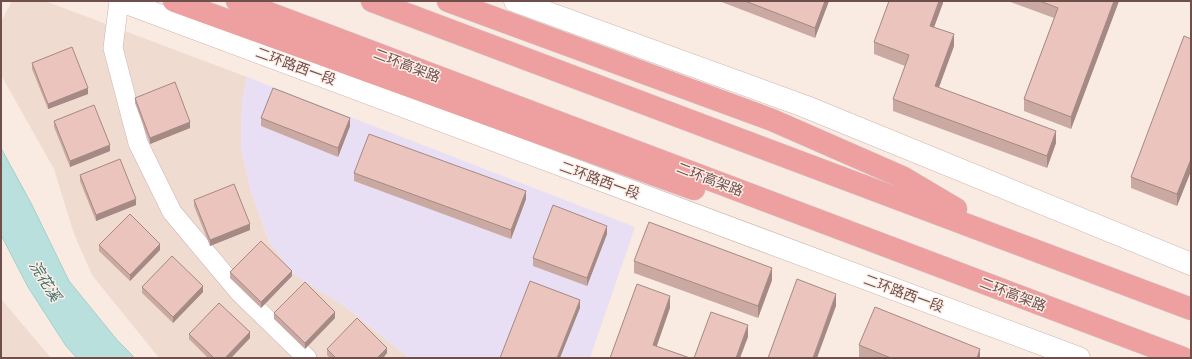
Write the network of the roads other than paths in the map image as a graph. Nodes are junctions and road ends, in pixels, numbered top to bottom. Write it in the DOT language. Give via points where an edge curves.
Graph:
graph roads {
  1 [pos="120,1"];
  2 [pos="174,1"];
  3 [pos="237,1"];
  4 [pos="372,1"];
  5 [pos="448,1"];
  6 [pos="515,1"];
  7 [pos="1011,240"];
  8 [pos="1191,264"];
  9 [pos="967,276"];
  10 [pos="1191,309"];
  11 [pos="307,358"];
  12 [pos="1079,358"];
  13 [pos="1183,358"];
  1 -- 11 [label="street" via="113,48 138,143 172,212 240,293"];
  1 -- 12 [label="main road, 二环路西一段"];
  2 -- 9 [label="highway" via="787,223"];
  3 -- 9 [label="highway, 二环高架路"];
  4 -- 7 [label="highway"];
  5 -- 7 [label="highway" via="772,120 902,177"];
  6 -- 8 [label="main road" via="804,106"];
  7 -- 10 [label="highway"];
  9 -- 13 [label="highway, 二环高架路"];
}
